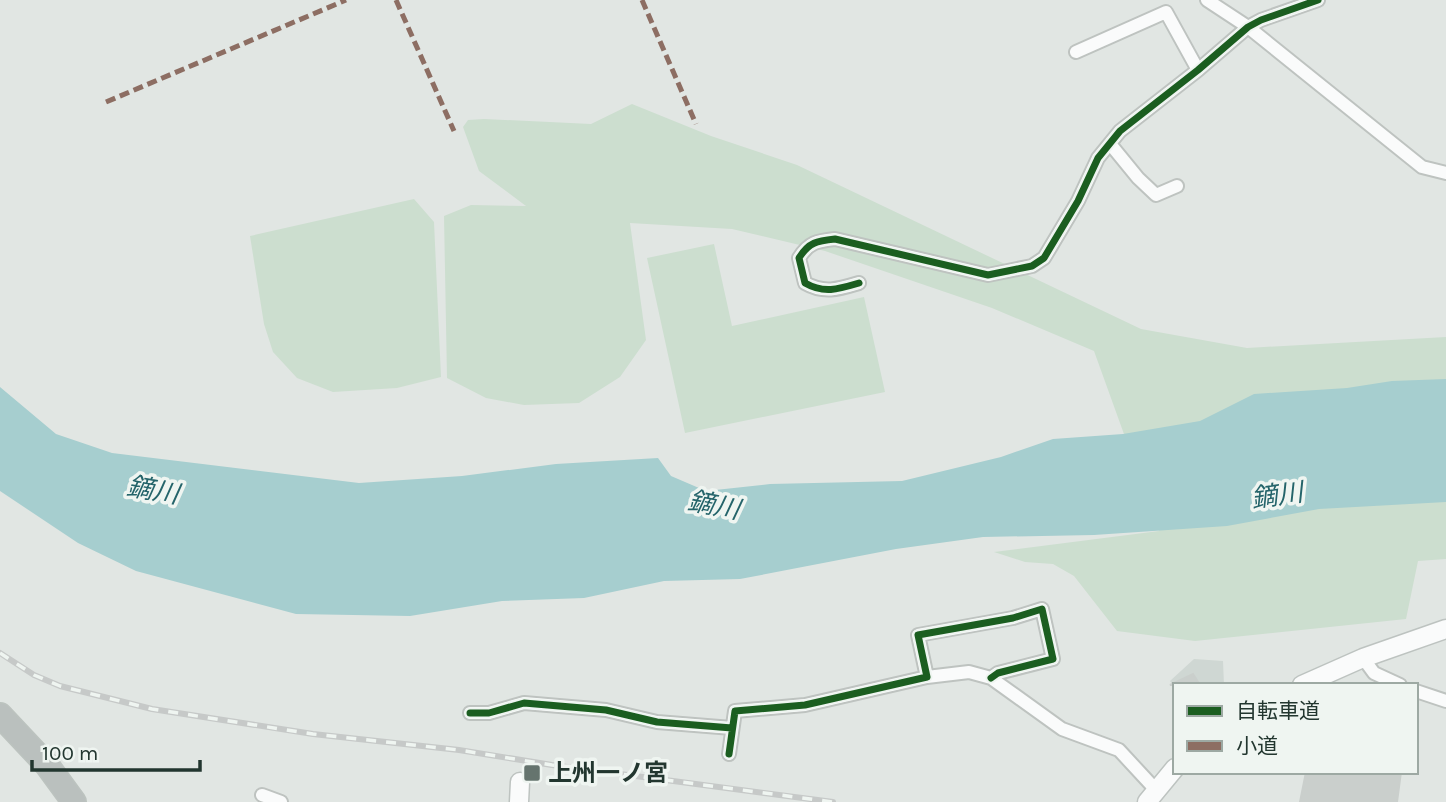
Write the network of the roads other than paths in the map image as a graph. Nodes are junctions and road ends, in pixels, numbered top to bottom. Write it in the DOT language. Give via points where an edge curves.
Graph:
graph roads {
  1 [pos="1207,0"];
  2 [pos="1318,0"];
  3 [pos="1228,6"];
  4 [pos="1248,27"];
  5 [pos="1076,52"];
  6 [pos="1198,70"];
  7 [pos="1111,145"];
  8 [pos="1446,173"];
  9 [pos="1177,186"];
  10 [pos="859,283"];
  11 [pos="1446,629"];
  12 [pos="1363,658"];
  13 [pos="928,677"];
  14 [pos="991,678"];
  15 [pos="1307,683"];
  16 [pos="1396,683"];
  17 [pos="1418,692"];
  18 [pos="1446,701"];
  19 [pos="470,713"];
  20 [pos="0,715"];
  21 [pos="732,728"];
  22 [pos="729,754"];
  23 [pos="1173,770"];
  24 [pos="520,782"];
  25 [pos="262,795"];
  26 [pos="1152,796"];
  27 [pos="74,802"];
  28 [pos="281,802"];
  29 [pos="519,802"];
  1 -- 3 [label="street"];
  2 -- 4 [label="street"];
  3 -- 4 [label="street"];
  4 -- 6 [label="street"];
  4 -- 8 [label="street" via="1422,167"];
  5 -- 6 [label="street" via="1166,12"];
  6 -- 7 [label="street" via="1121,131"];
  7 -- 9 [label="street" via="1156,194"];
  7 -- 10 [label="street" via="1098,158 1044,258 1032,266 988,275 835,239 815,241 799,258 806,283 816,289 831,291"];
  11 -- 12 [label="main road"];
  12 -- 15 [label="main road"];
  12 -- 16 [label="street" via="1374,673"];
  13 -- 14 [label="street" via="969,672"];
  13 -- 14 [label="street" via="918,635 1042,609 1053,659"];
  13 -- 21 [label="street" via="805,705 735,711"];
  14 -- 26 [label="street" via="1062,729 1119,750"];
  17 -- 18 [label="street"];
  19 -- 21 [label="street" via="524,703"];
  20 -- 27 [label="highway"];
  21 -- 22 [label="street"];
  23 -- 26 [label="main road"];
  24 -- 29 [label="main road"];
  25 -- 28 [label="street"];
}
